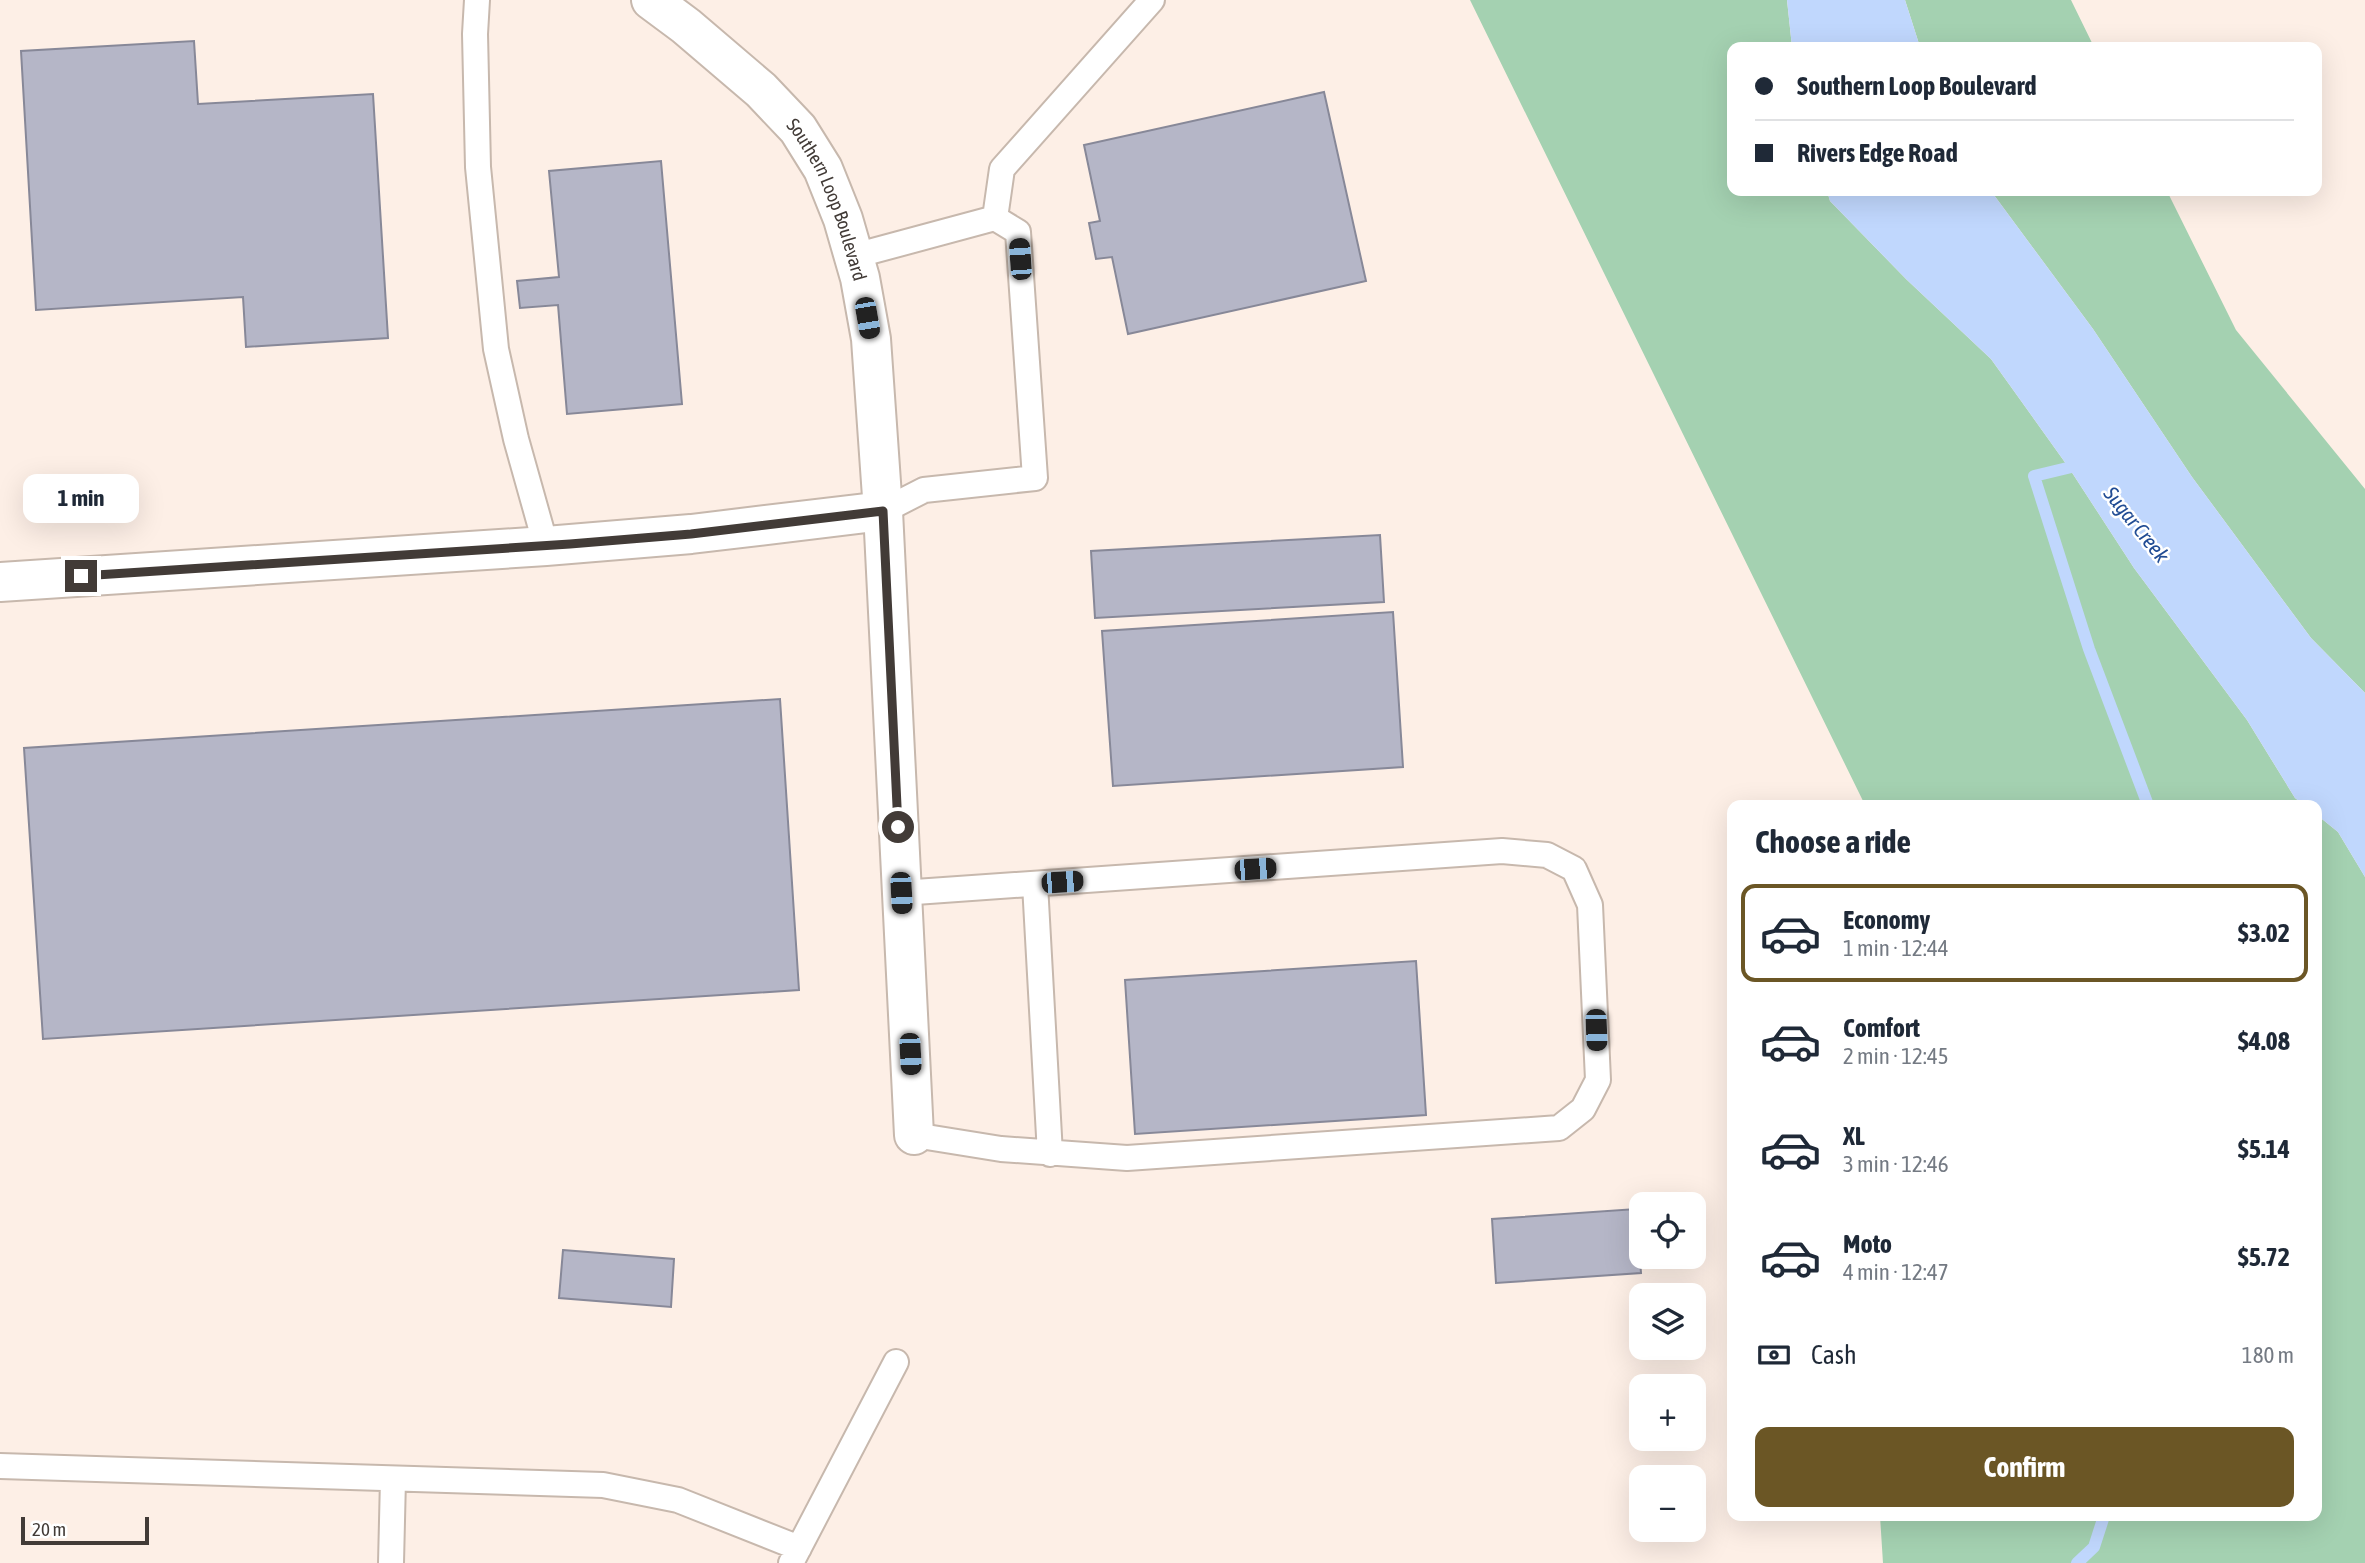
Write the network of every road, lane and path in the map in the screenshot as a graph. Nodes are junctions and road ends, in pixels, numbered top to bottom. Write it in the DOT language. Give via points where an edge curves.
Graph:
graph roads {
  1 [pos="477,0"];
  2 [pos="651,0"];
  3 [pos="1152,0"];
  4 [pos="995,218"];
  5 [pos="854,256"];
  6 [pos="883,511"];
  7 [pos="546,545"];
  8 [pos="0,582"];
  9 [pos="1035,884"];
  10 [pos="901,893"];
  11 [pos="914,1135"];
  12 [pos="1050,1154"];
  13 [pos="896,1362"];
  14 [pos="0,1466"];
  15 [pos="393,1479"];
  16 [pos="795,1555"];
  17 [pos="391,1563"];
  1 -- 7 [label="lane" via="478,167 496,349"];
  2 -- 5 [label="street, Southern Loop Boulevard" via="761,90 798,129 823,169"];
  3 -- 4 [label="lane" via="1002,169"];
  4 -- 5 [label="lane"];
  4 -- 6 [label="lane" via="1018,232 1035,478 923,490"];
  5 -- 6 [label="street, Southern Loop Boulevard" via="871,339"];
  6 -- 7 [label="street" via="691,534"];
  6 -- 10 [label="street, Southern Loop Boulevard"];
  7 -- 8 [label="street"];
  9 -- 10 [label="lane"];
  9 -- 12 [label="lane"];
  9 -- 12 [label="lane" via="1502,852 1547,855 1574,869 1590,905 1598,1080 1583,1109 1559,1128 1127,1158"];
  10 -- 11 [label="street, Southern Loop Boulevard"];
  11 -- 12 [label="lane"];
  13 -- 16 [label="lane"];
  14 -- 15 [label="lane"];
  15 -- 16 [label="lane" via="603,1485 678,1500"];
  15 -- 17 [label="lane"];
}
